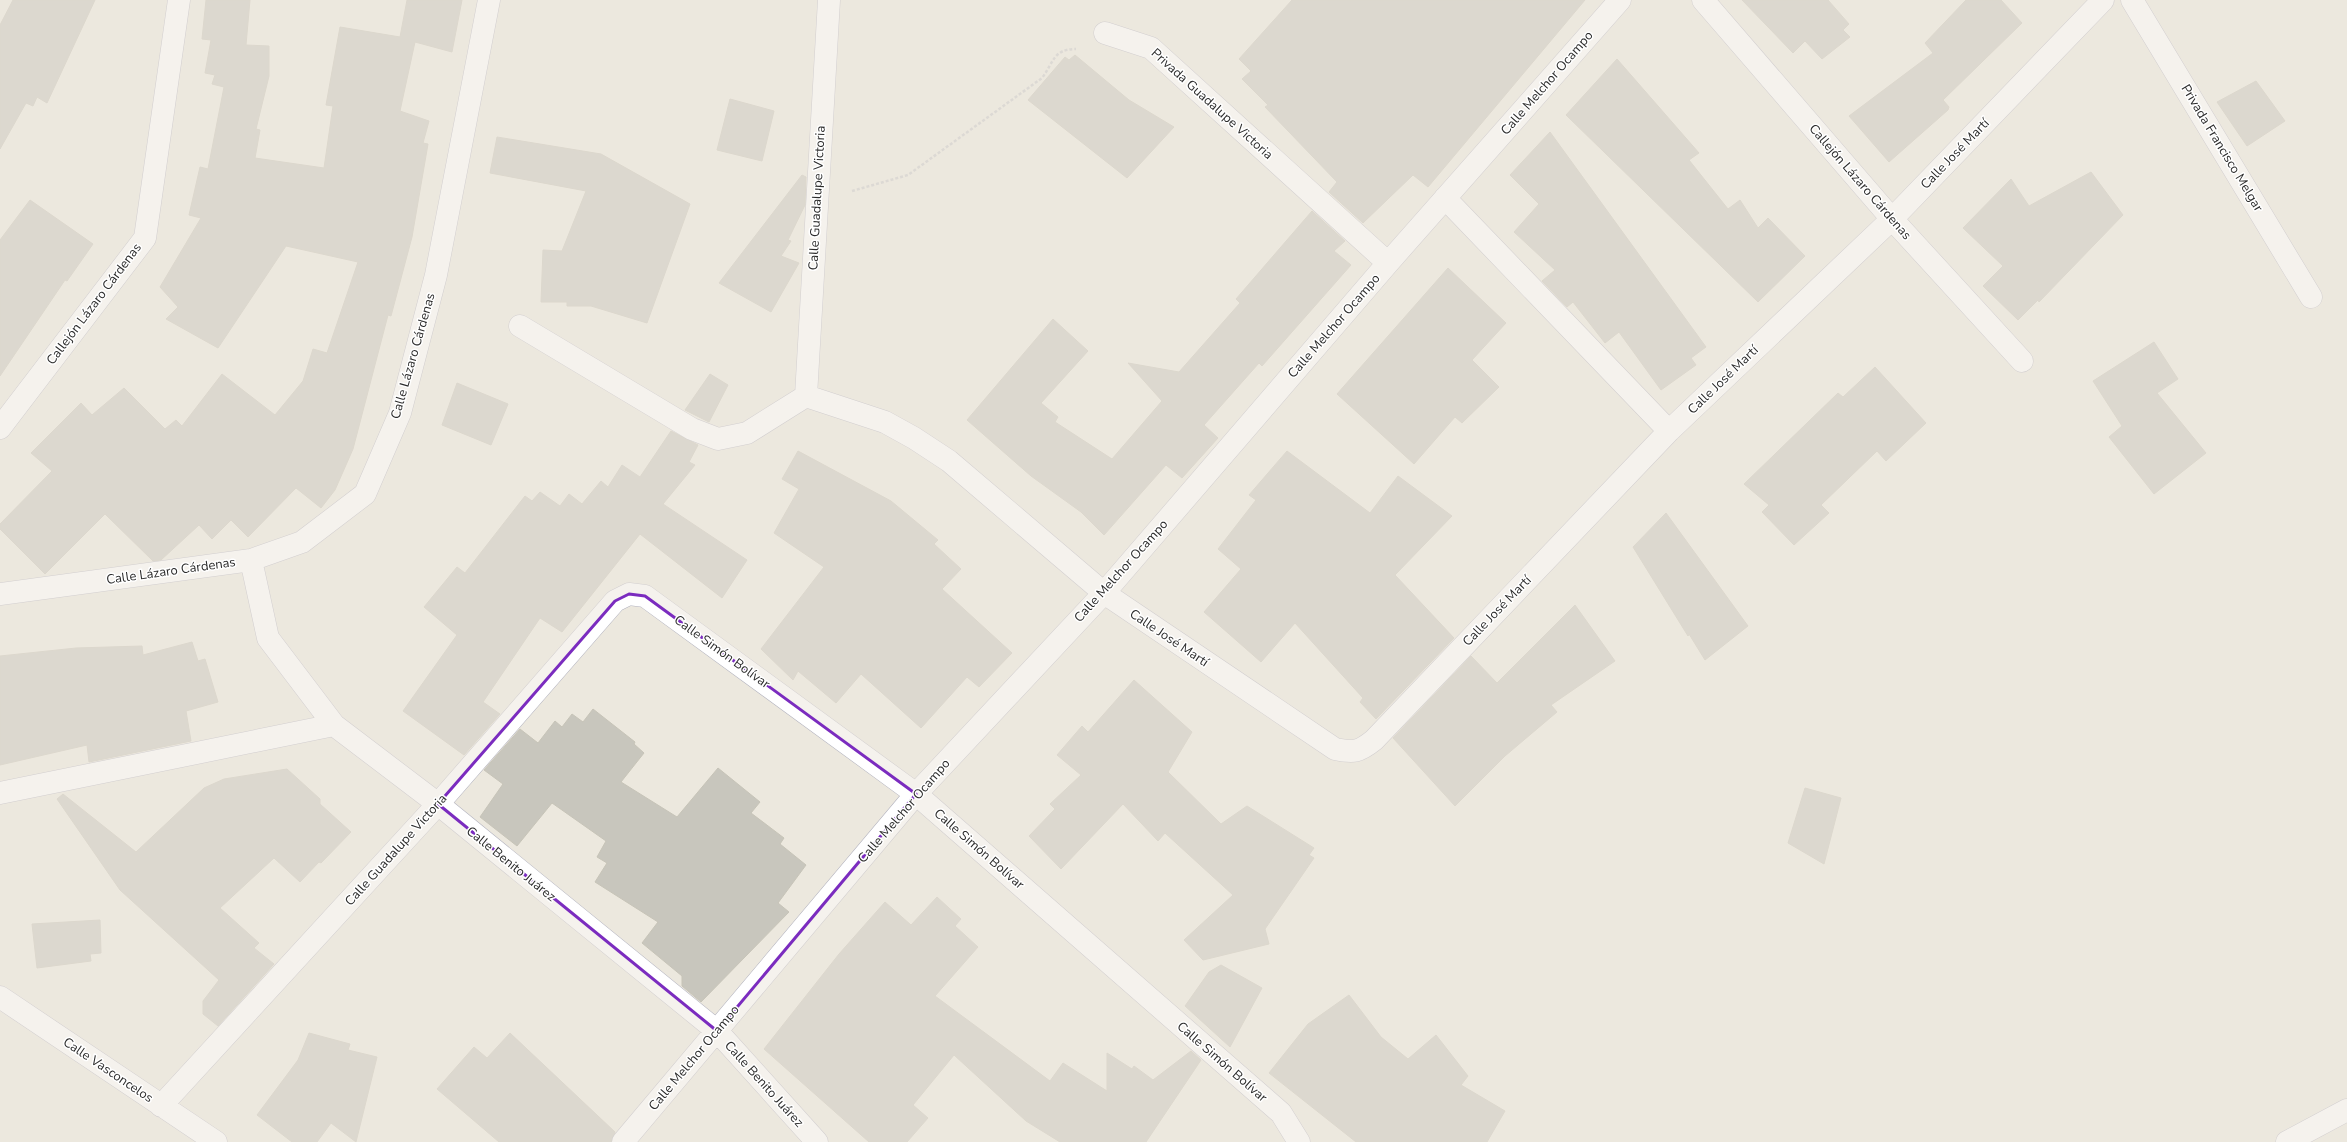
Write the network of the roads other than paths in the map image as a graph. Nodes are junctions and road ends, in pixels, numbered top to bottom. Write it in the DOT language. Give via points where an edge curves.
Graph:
graph roads {
  1 [pos="179,0"];
  2 [pos="489,0"];
  3 [pos="829,0"];
  4 [pos="1620,0"];
  5 [pos="1703,0"];
  6 [pos="2104,0"];
  7 [pos="2132,0"];
  8 [pos="1105,33"];
  9 [pos="1445,198"];
  10 [pos="1892,219"];
  11 [pos="1388,263"];
  12 [pos="2311,297"];
  13 [pos="520,326"];
  14 [pos="2022,361"];
  15 [pos="806,396"];
  16 [pos="0,428"];
  17 [pos="1669,431"];
  18 [pos="251,560"];
  19 [pos="1104,593"];
  20 [pos="0,594"];
  21 [pos="629,594"];
  22 [pos="334,725"];
  23 [pos="0,793"];
  24 [pos="916,794"];
  25 [pos="438,804"];
  26 [pos="0,997"];
  27 [pos="717,1031"];
  28 [pos="161,1106"];
  29 [pos="2347,1110"];
  30 [pos="216,1142"];
  31 [pos="623,1142"];
  32 [pos="817,1142"];
  33 [pos="1299,1142"];
  34 [pos="2287,1142"];
  1 -- 16 [label="street, Callejón Lázaro Cárdenas" via="145,238"];
  2 -- 18 [label="street, Calle Lázaro Cárdenas" via="436,274 400,413 365,494 302,542"];
  3 -- 15 [label="street, Calle Guadalupe Victoria"];
  4 -- 9 [label="street, Calle Melchor Ocampo"];
  5 -- 10 [label="street, Callejón Lázaro Cárdenas"];
  6 -- 10 [label="street, Calle José Martí"];
  7 -- 12 [label="street, Privada Francisco Melgar"];
  8 -- 11 [label="street, Privada Guadalupe Victoria" via="1151,48"];
  9 -- 11 [label="street, Calle Melchor Ocampo"];
  9 -- 17 [label="street"];
  10 -- 14 [label="street, Callejón Lázaro Cárdenas"];
  10 -- 17 [label="street, Calle José Martí"];
  11 -- 19 [label="street, Calle Melchor Ocampo"];
  13 -- 15 [label="street" via="692,429 718,439 747,433"];
  15 -- 19 [label="street, Calle José Martí" via="885,422 950,461"];
  17 -- 19 [label="street, Calle José Martí" via="1361,750 1347,752 1335,749"];
  18 -- 20 [label="street, Calle Lázaro Cárdenas"];
  18 -- 22 [label="street, Calle Benito Juárez" via="268,638"];
  19 -- 24 [label="street, Calle Melchor Ocampo"];
  21 -- 24 [label="street, Calle Simón Bolívar" via="645,596"];
  21 -- 25 [label="street, Calle Guadalupe Victoria" via="615,601"];
  22 -- 23 [label="street"];
  22 -- 25 [label="street, Calle Benito Juárez"];
  24 -- 27 [label="street, Calle Melchor Ocampo"];
  24 -- 33 [label="street, Calle Simón Bolívar" via="1281,1113"];
  25 -- 27 [label="street, Calle Benito Juárez"];
  25 -- 28 [label="street, Calle Guadalupe Victoria"];
  26 -- 28 [label="street, Calle Vasconcelos"];
  27 -- 31 [label="street, Calle Melchor Ocampo"];
  27 -- 32 [label="street, Calle Benito Juárez"];
  28 -- 30 [label="street, Calle Vasconcelos"];
  29 -- 34 [label="street"];
}
